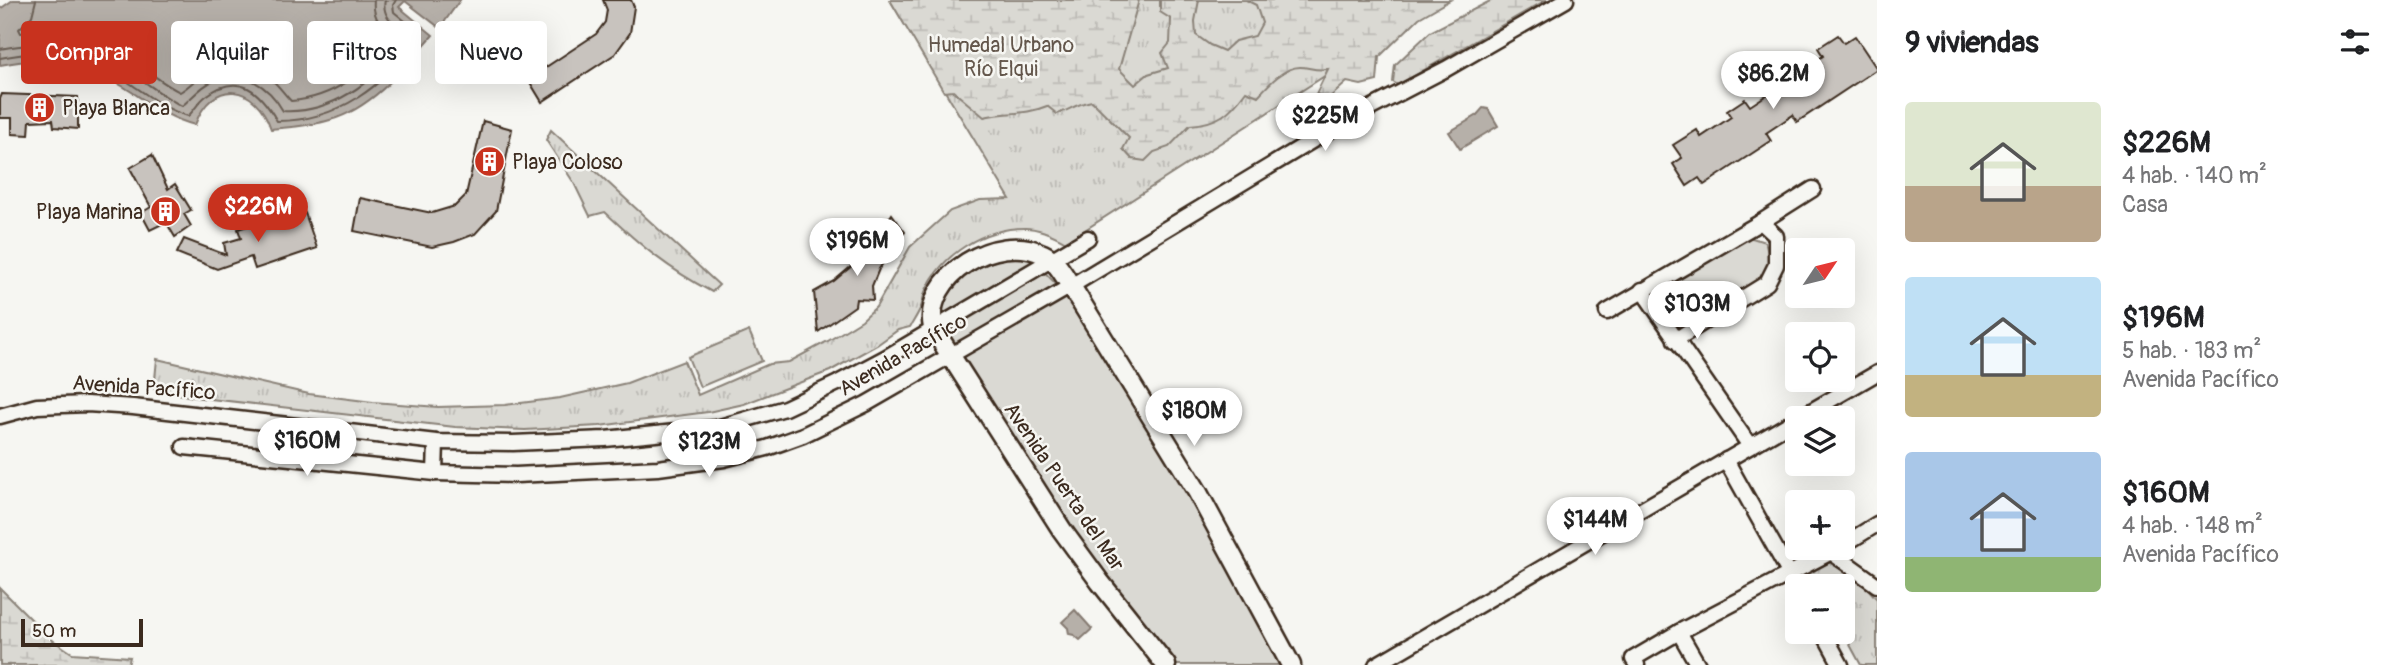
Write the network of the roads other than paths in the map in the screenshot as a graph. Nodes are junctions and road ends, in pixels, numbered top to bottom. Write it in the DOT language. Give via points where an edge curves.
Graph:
graph roads {
  1 [pos="1566,0"];
  2 [pos="1812,190"];
  3 [pos="1761,222"];
  4 [pos="1088,238"];
  5 [pos="1052,259"];
  6 [pos="1071,286"];
  7 [pos="1643,290"];
  8 [pos="1607,312"];
  9 [pos="933,328"];
  10 [pos="1675,340"];
  11 [pos="951,355"];
  12 [pos="1877,373"];
  13 [pos="1820,406"];
  14 [pos="0,416"];
  15 [pos="1785,426"];
  16 [pos="696,432"];
  17 [pos="436,442"];
  18 [pos="1750,446"];
  19 [pos="184,447"];
  20 [pos="1726,460"];
  21 [pos="699,463"];
  22 [pos="435,473"];
  23 [pos="1877,524"];
  24 [pos="1855,537"];
  25 [pos="1814,560"];
  26 [pos="1850,560"];
  27 [pos="1790,573"];
  28 [pos="1877,585"];
  29 [pos="1679,632"];
  30 [pos="1830,644"];
  31 [pos="1166,665"];
  32 [pos="1291,665"];
  33 [pos="1376,665"];
  34 [pos="1637,665"];
  35 [pos="1698,665"];
  36 [pos="1841,665"];
  1 -- 6 [label="street, Avenida Pacífico" via="1338,125"];
  2 -- 3 [label="street"];
  3 -- 7 [label="street"];
  3 -- 10 [label="street" via="1776,236 1776,265 1767,283"];
  4 -- 5 [label="street, Avenida Pacífico"];
  5 -- 6 [label="street"];
  5 -- 9 [label="street, Avenida Pacífico"];
  5 -- 9 [label="street, Avenida Pacífico" via="1034,250 1014,248 975,258 955,272 938,295"];
  6 -- 11 [label="street, Avenida Pacífico"];
  6 -- 32 [label="street" via="1202,500"];
  7 -- 8 [label="street"];
  7 -- 10 [label="street"];
  9 -- 11 [label="street, Avenida Puerta del Mar"];
  9 -- 16 [label="street, Avenida Pacífico" via="812,397 739,423"];
  10 -- 18 [label="street"];
  11 -- 21 [label="street, Avenida Pacífico" via="803,435"];
  11 -- 31 [label="street, Avenida Puerta del Mar" via="1062,530"];
  12 -- 13 [label="street"];
  14 -- 17 [label="street, Avenida Pacífico" via="37,407 87,404"];
  15 -- 18 [label="street"];
  16 -- 17 [label="street, Avenida Pacífico" via="557,441"];
  16 -- 21 [label="street"];
  17 -- 22 [label="street"];
  18 -- 20 [label="street"];
  19 -- 22 [label="street, Avenida Pacífico"];
  20 -- 27 [label="street"];
  20 -- 33 [label="street"];
  21 -- 22 [label="street, Avenida Pacífico" via="550,475"];
  23 -- 24 [label="street"];
  25 -- 27 [label="street"];
  26 -- 28 [label="street"];
  27 -- 29 [label="street"];
  29 -- 34 [label="street" via="1633,659"];
  29 -- 35 [label="street"];
  30 -- 36 [label="street"];
}
